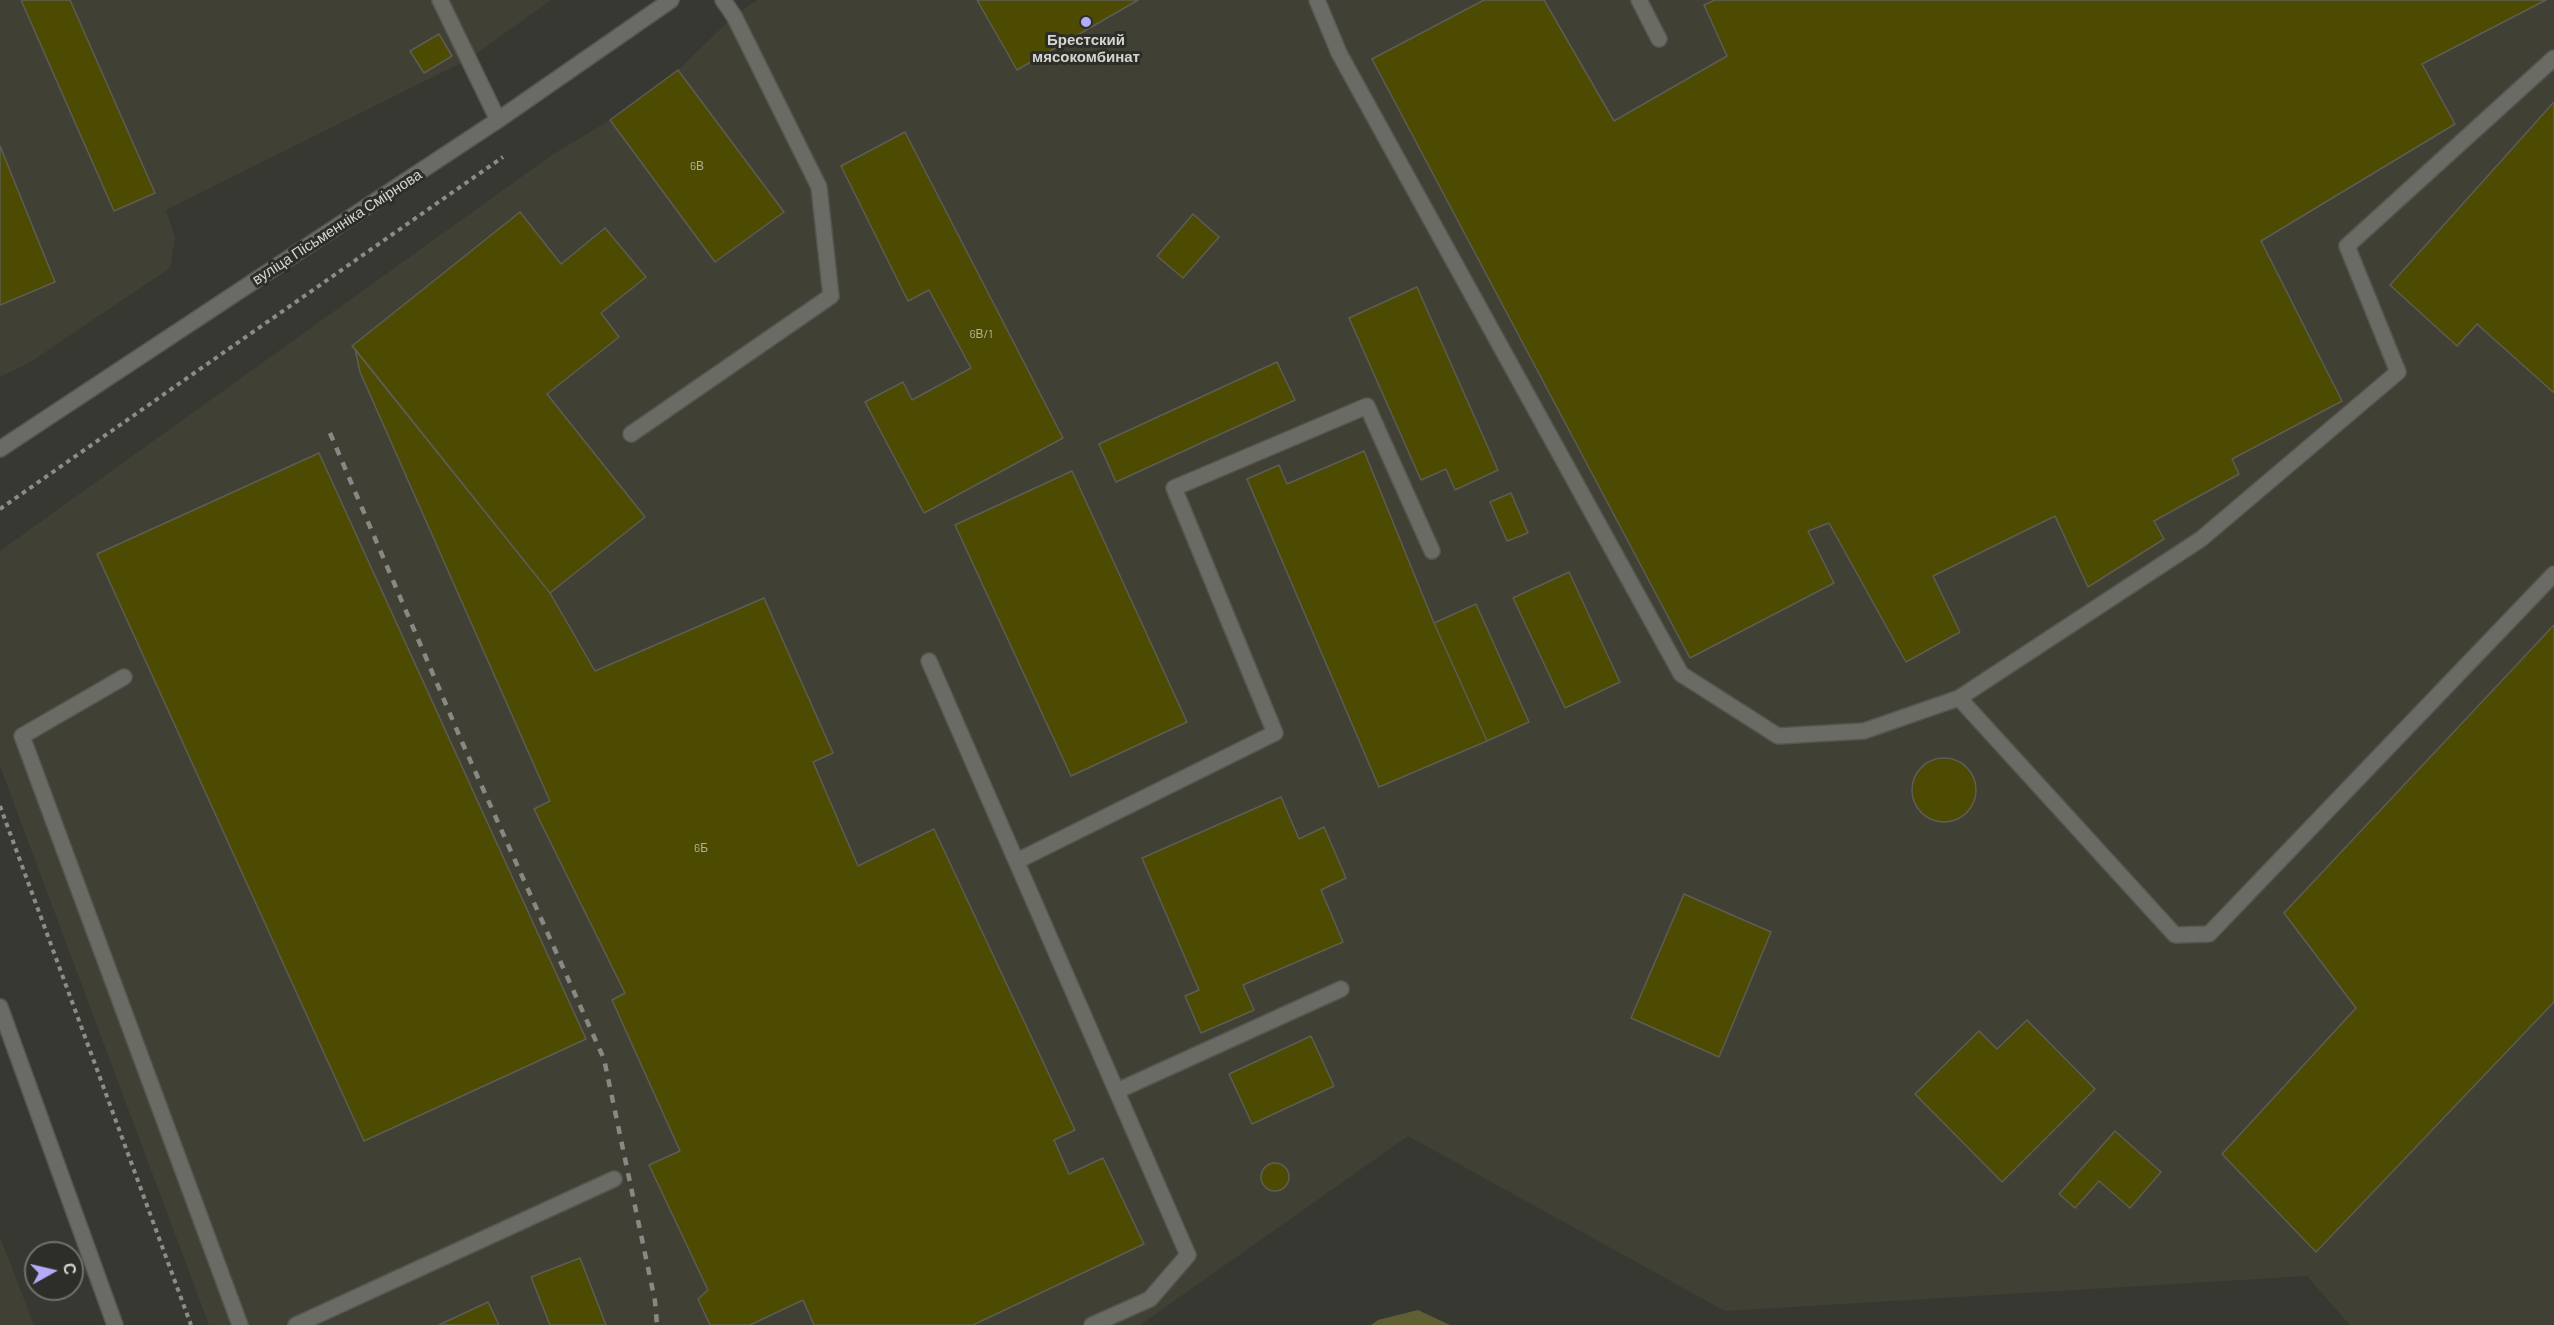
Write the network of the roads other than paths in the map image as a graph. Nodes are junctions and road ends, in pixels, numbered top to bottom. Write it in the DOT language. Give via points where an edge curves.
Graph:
graph roads {
  1 [pos="440,0"];
  2 [pos="671,0"];
  3 [pos="723,0"];
  4 [pos="1317,0"];
  5 [pos="1639,0"];
  6 [pos="1659,39"];
  7 [pos="2554,58"];
  8 [pos="498,120"];
  9 [pos="631,434"];
  10 [pos="0,449"];
  11 [pos="1432,551"];
  12 [pos="2554,574"];
  13 [pos="930,661"];
  14 [pos="124,677"];
  15 [pos="1959,698"];
  16 [pos="1017,861"];
  17 [pos="1341,989"];
  18 [pos="0,1007"];
  19 [pos="1117,1091"];
  20 [pos="614,1179"];
  21 [pos="116,1325"];
  22 [pos="240,1325"];
  23 [pos="296,1325"];
  24 [pos="1092,1325"];
  1 -- 8 [label="street"];
  2 -- 8 [label="street, вуліца Пісьменніка Смірнова"];
  3 -- 9 [label="street" via="819,187 831,296"];
  4 -- 15 [label="street" via="1339,52 1681,674 1778,736 1864,731"];
  5 -- 6 [label="street"];
  7 -- 15 [label="street" via="2347,246 2398,372 2201,539"];
  8 -- 10 [label="street, вуліца Пісьменніка Смірнова"];
  11 -- 16 [label="street" via="1367,406 1174,488 1275,733"];
  12 -- 15 [label="street" via="2209,934 2175,935"];
  13 -- 16 [label="street"];
  14 -- 22 [label="street" via="22,736"];
  16 -- 19 [label="street"];
  17 -- 19 [label="street"];
  18 -- 21 [label="street"];
  19 -- 24 [label="street" via="1188,1254 1150,1299"];
  20 -- 23 [label="street"];
}
